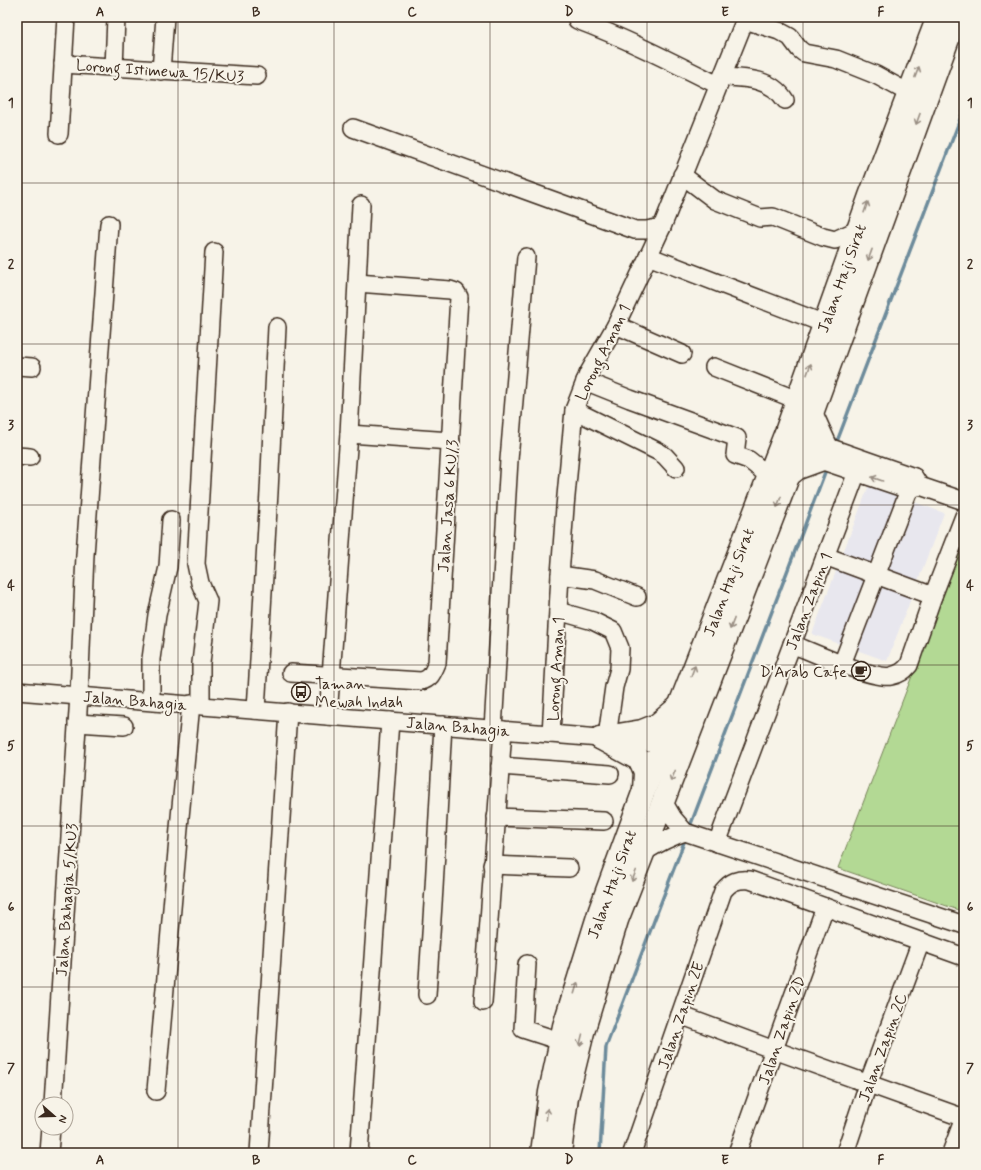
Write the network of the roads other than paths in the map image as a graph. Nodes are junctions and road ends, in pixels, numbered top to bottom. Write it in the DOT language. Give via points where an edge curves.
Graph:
graph roads {
  1 [pos="66,17"];
  2 [pos="116,17"];
  3 [pos="165,17"];
  4 [pos="746,18"];
  5 [pos="939,18"];
  6 [pos="577,20"];
  7 [pos="63,64"];
  8 [pos="114,68"];
  9 [pos="161,70"];
  10 [pos="257,76"];
  11 [pos="720,81"];
  12 [pos="909,93"];
  13 [pos="785,100"];
  14 [pos="353,128"];
  15 [pos="59,134"];
  16 [pos="682,175"];
  17 [pos="361,205"];
  18 [pos="109,224"];
  19 [pos="662,227"];
  20 [pos="858,229"];
  21 [pos="214,252"];
  22 [pos="648,256"];
  23 [pos="526,258"];
  24 [pos="357,283"];
  25 [pos="825,324"];
  26 [pos="616,325"];
  27 [pos="277,327"];
  28 [pos="682,354"];
  29 [pos="714,367"];
  30 [pos="585,381"];
  31 [pos="804,408"];
  32 [pos="574,410"];
  33 [pos="349,434"];
  34 [pos="451,441"];
  35 [pos="792,442"];
  36 [pos="824,454"];
  37 [pos="851,465"];
  38 [pos="676,468"];
  39 [pos="779,475"];
  40 [pos="914,484"];
  41 [pos="964,501"];
  42 [pos="964,516"];
  43 [pos="171,520"];
  44 [pos="825,556"];
  45 [pos="560,575"];
  46 [pos="876,575"];
  47 [pos="933,596"];
  48 [pos="637,597"];
  49 [pos="558,611"];
  50 [pos="792,644"];
  51 [pos="842,664"];
  52 [pos="291,673"];
  53 [pos="330,675"];
  54 [pos="17,691"];
  55 [pos="79,695"];
  56 [pos="151,701"];
  57 [pos="196,705"];
  58 [pos="679,707"];
  59 [pos="256,710"];
  60 [pos="288,712"];
  61 [pos="328,716"];
  62 [pos="390,720"];
  63 [pos="77,723"];
  64 [pos="443,725"];
  65 [pos="124,726"];
  66 [pos="498,729"];
  67 [pos="551,734"];
  68 [pos="603,737"];
  69 [pos="673,748"];
  70 [pos="500,766"];
  71 [pos="610,774"];
  72 [pos="643,793"];
  73 [pos="664,801"];
  74 [pos="496,817"];
  75 [pos="604,821"];
  76 [pos="685,832"];
  77 [pos="709,840"];
  78 [pos="644,852"];
  79 [pos="492,865"];
  80 [pos="569,868"];
  81 [pos="824,906"];
  82 [pos="964,925"];
  83 [pos="921,941"];
  84 [pos="964,957"];
  85 [pos="527,964"];
  86 [pos="427,995"];
  87 [pos="483,1002"];
  88 [pos="680,1015"];
  89 [pos="560,1041"];
  90 [pos="774,1050"];
  91 [pos="868,1084"];
  92 [pos="156,1091"];
  93 [pos="54,1096"];
  94 [pos="964,1118"];
  95 [pos="50,1136"];
  96 [pos="49,1153"];
  97 [pos="259,1153"];
  98 [pos="359,1153"];
  99 [pos="542,1153"];
  100 [pos="560,1153"];
  101 [pos="632,1153"];
  102 [pos="737,1153"];
  103 [pos="845,1153"];
  104 [pos="952,1153"];
  1 -- 7 [label="street"];
  2 -- 8 [label="street"];
  3 -- 9 [label="street"];
  4 -- 11 [label="street, Lorong Aman 1"];
  4 -- 12 [label="street" via="790,37 804,53 836,59 876,75"];
  12 -- 5 [label="main road, Jalan Haji Sirat, one-way"];
  5 -- 31 [label="main road, Jalan Haji Sirat, one-way"];
  6 -- 11 [label="street"];
  7 -- 8 [label="street, Lorong Istimewa 15/KU3"];
  7 -- 15 [label="street"];
  8 -- 9 [label="street, Lorong Istimewa 15/KU3"];
  9 -- 10 [label="street, Lorong Istimewa 15/KU3"];
  11 -- 13 [label="street" via="742,78 764,82 781,92"];
  11 -- 16 [label="street, Lorong Aman 1"];
  20 -- 12 [label="main road, Jalan Haji Sirat, one-way"];
  14 -- 19 [label="street" via="635,230"];
  16 -- 19 [label="street, Lorong Aman 1"];
  16 -- 20 [label="street" via="715,200 760,218 773,217 835,240"];
  17 -- 24 [label="street"];
  18 -- 55 [label="street, Jalan Bahagia 5/KU3" via="85,555"];
  19 -- 22 [label="street, Lorong Aman 1"];
  20 -- 25 [label="main road, Jalan Haji Sirat"];
  21 -- 57 [label="street" via="196,564 200,583 208,601"];
  22 -- 25 [label="street"];
  22 -- 26 [label="street, Lorong Aman 1"];
  23 -- 66 [label="street" via="509,460"];
  24 -- 33 [label="street"];
  24 -- 34 [label="street, Jalan Jasa 6 KU/3" via="456,292 458,297"];
  31 -- 25 [label="main road, Jalan Haji Sirat, one-way"];
  26 -- 28 [label="street"];
  26 -- 30 [label="street, Lorong Aman 1"];
  27 -- 59 [label="street"];
  29 -- 31 [label="street"];
  30 -- 32 [label="street, Lorong Aman 1"];
  30 -- 39 [label="street" via="737,438 735,455"];
  31 -- 35 [label="main road, Jalan Haji Sirat"];
  31 -- 36 [label="main road"];
  32 -- 38 [label="street" via="660,452"];
  32 -- 45 [label="street, Lorong Aman 1"];
  33 -- 34 [label="street"];
  33 -- 53 [label="street"];
  34 -- 53 [label="street, Jalan Jasa 6 KU/3" via="437,663 433,672 427,680 421,681"];
  35 -- 36 [label="street"];
  35 -- 39 [label="main road, Jalan Haji Sirat"];
  36 -- 37 [label="street"];
  36 -- 39 [label="main road"];
  37 -- 40 [label="street"];
  37 -- 44 [label="street, Jalan Zapin 1"];
  58 -- 39 [label="main road, Jalan Haji Sirat, one-way"];
  39 -- 69 [label="main road, Jalan Haji Sirat, one-way"];
  40 -- 41 [label="street"];
  40 -- 46 [label="street"];
  42 -- 47 [label="street"];
  43 -- 56 [label="street" via="168,568 150,659"];
  44 -- 46 [label="street"];
  44 -- 50 [label="street, Jalan Zapin 1"];
  45 -- 48 [label="street" via="595,580"];
  45 -- 49 [label="street, Lorong Aman 1"];
  46 -- 47 [label="street"];
  46 -- 51 [label="street"];
  47 -- 51 [label="street" via="909,664 902,673 890,677 877,676"];
  49 -- 67 [label="street, Lorong Aman 1"];
  49 -- 68 [label="street" via="593,621 613,631 620,648"];
  50 -- 51 [label="street"];
  50 -- 77 [label="street, Jalan Zapin 1"];
  52 -- 53 [label="street, Jalan Jasa 6 KU/3"];
  53 -- 61 [label="street"];
  54 -- 55 [label="street, Jalan Bahagia"];
  55 -- 56 [label="street, Jalan Bahagia"];
  55 -- 63 [label="street, Jalan Bahagia 5/KU3"];
  56 -- 57 [label="street, Jalan Bahagia"];
  57 -- 59 [label="street, Jalan Bahagia"];
  57 -- 92 [label="street" via="180,817"];
  58 -- 68 [label="main road" via="656,725 642,731"];
  58 -- 69 [label="main road, Jalan Haji Sirat"];
  59 -- 60 [label="street, Jalan Bahagia"];
  60 -- 61 [label="street, Jalan Bahagia"];
  60 -- 97 [label="street"];
  61 -- 62 [label="street, Jalan Bahagia"];
  62 -- 64 [label="street, Jalan Bahagia"];
  62 -- 98 [label="street"];
  63 -- 65 [label="street"];
  63 -- 93 [label="street, Jalan Bahagia 5/KU3"];
  64 -- 66 [label="street, Jalan Bahagia"];
  64 -- 86 [label="street"];
  66 -- 67 [label="street, Jalan Bahagia"];
  66 -- 70 [label="street"];
  67 -- 68 [label="street, Jalan Bahagia"];
  68 -- 69 [label="street, Jalan Bahagia"];
  68 -- 72 [label="main road" via="640,760 645,772"];
  69 -- 72 [label="main road, Jalan Haji Sirat"];
  69 -- 73 [label="main road, Jalan Haji Sirat, one-way"];
  70 -- 71 [label="street"];
  70 -- 74 [label="street"];
  89 -- 72 [label="main road, Jalan Haji Sirat, one-way" via="600,910"];
  73 -- 76 [label="street" via="673,818"];
  73 -- 78 [label="main road, Jalan Haji Sirat"];
  74 -- 75 [label="street"];
  74 -- 79 [label="street"];
  76 -- 77 [label="street"];
  76 -- 78 [label="street" via="666,839"];
  77 -- 82 [label="street"];
  78 -- 100 [label="main road, Jalan Haji Sirat, one-way" via="617,920 582,1032 567,1097"];
  79 -- 80 [label="street"];
  79 -- 87 [label="street"];
  81 -- 83 [label="street"];
  81 -- 88 [label="street, Jalan Zapin 2E" via="750,880 742,879 728,885 723,891"];
  81 -- 90 [label="street, Jalan Zapin 2D"];
  83 -- 84 [label="street"];
  83 -- 91 [label="street, Jalan Zapin 2C"];
  85 -- 89 [label="street" via="523,1029"];
  88 -- 90 [label="street"];
  88 -- 101 [label="street, Jalan Zapin 2E"];
  99 -- 89 [label="main road, Jalan Haji Sirat, one-way"];
  90 -- 91 [label="street"];
  90 -- 102 [label="street, Jalan Zapin 2D"];
  91 -- 94 [label="street"];
  91 -- 103 [label="street, Jalan Zapin 2C"];
  94 -- 104 [label="street"];
  95 -- 96 [label="street"];
}
